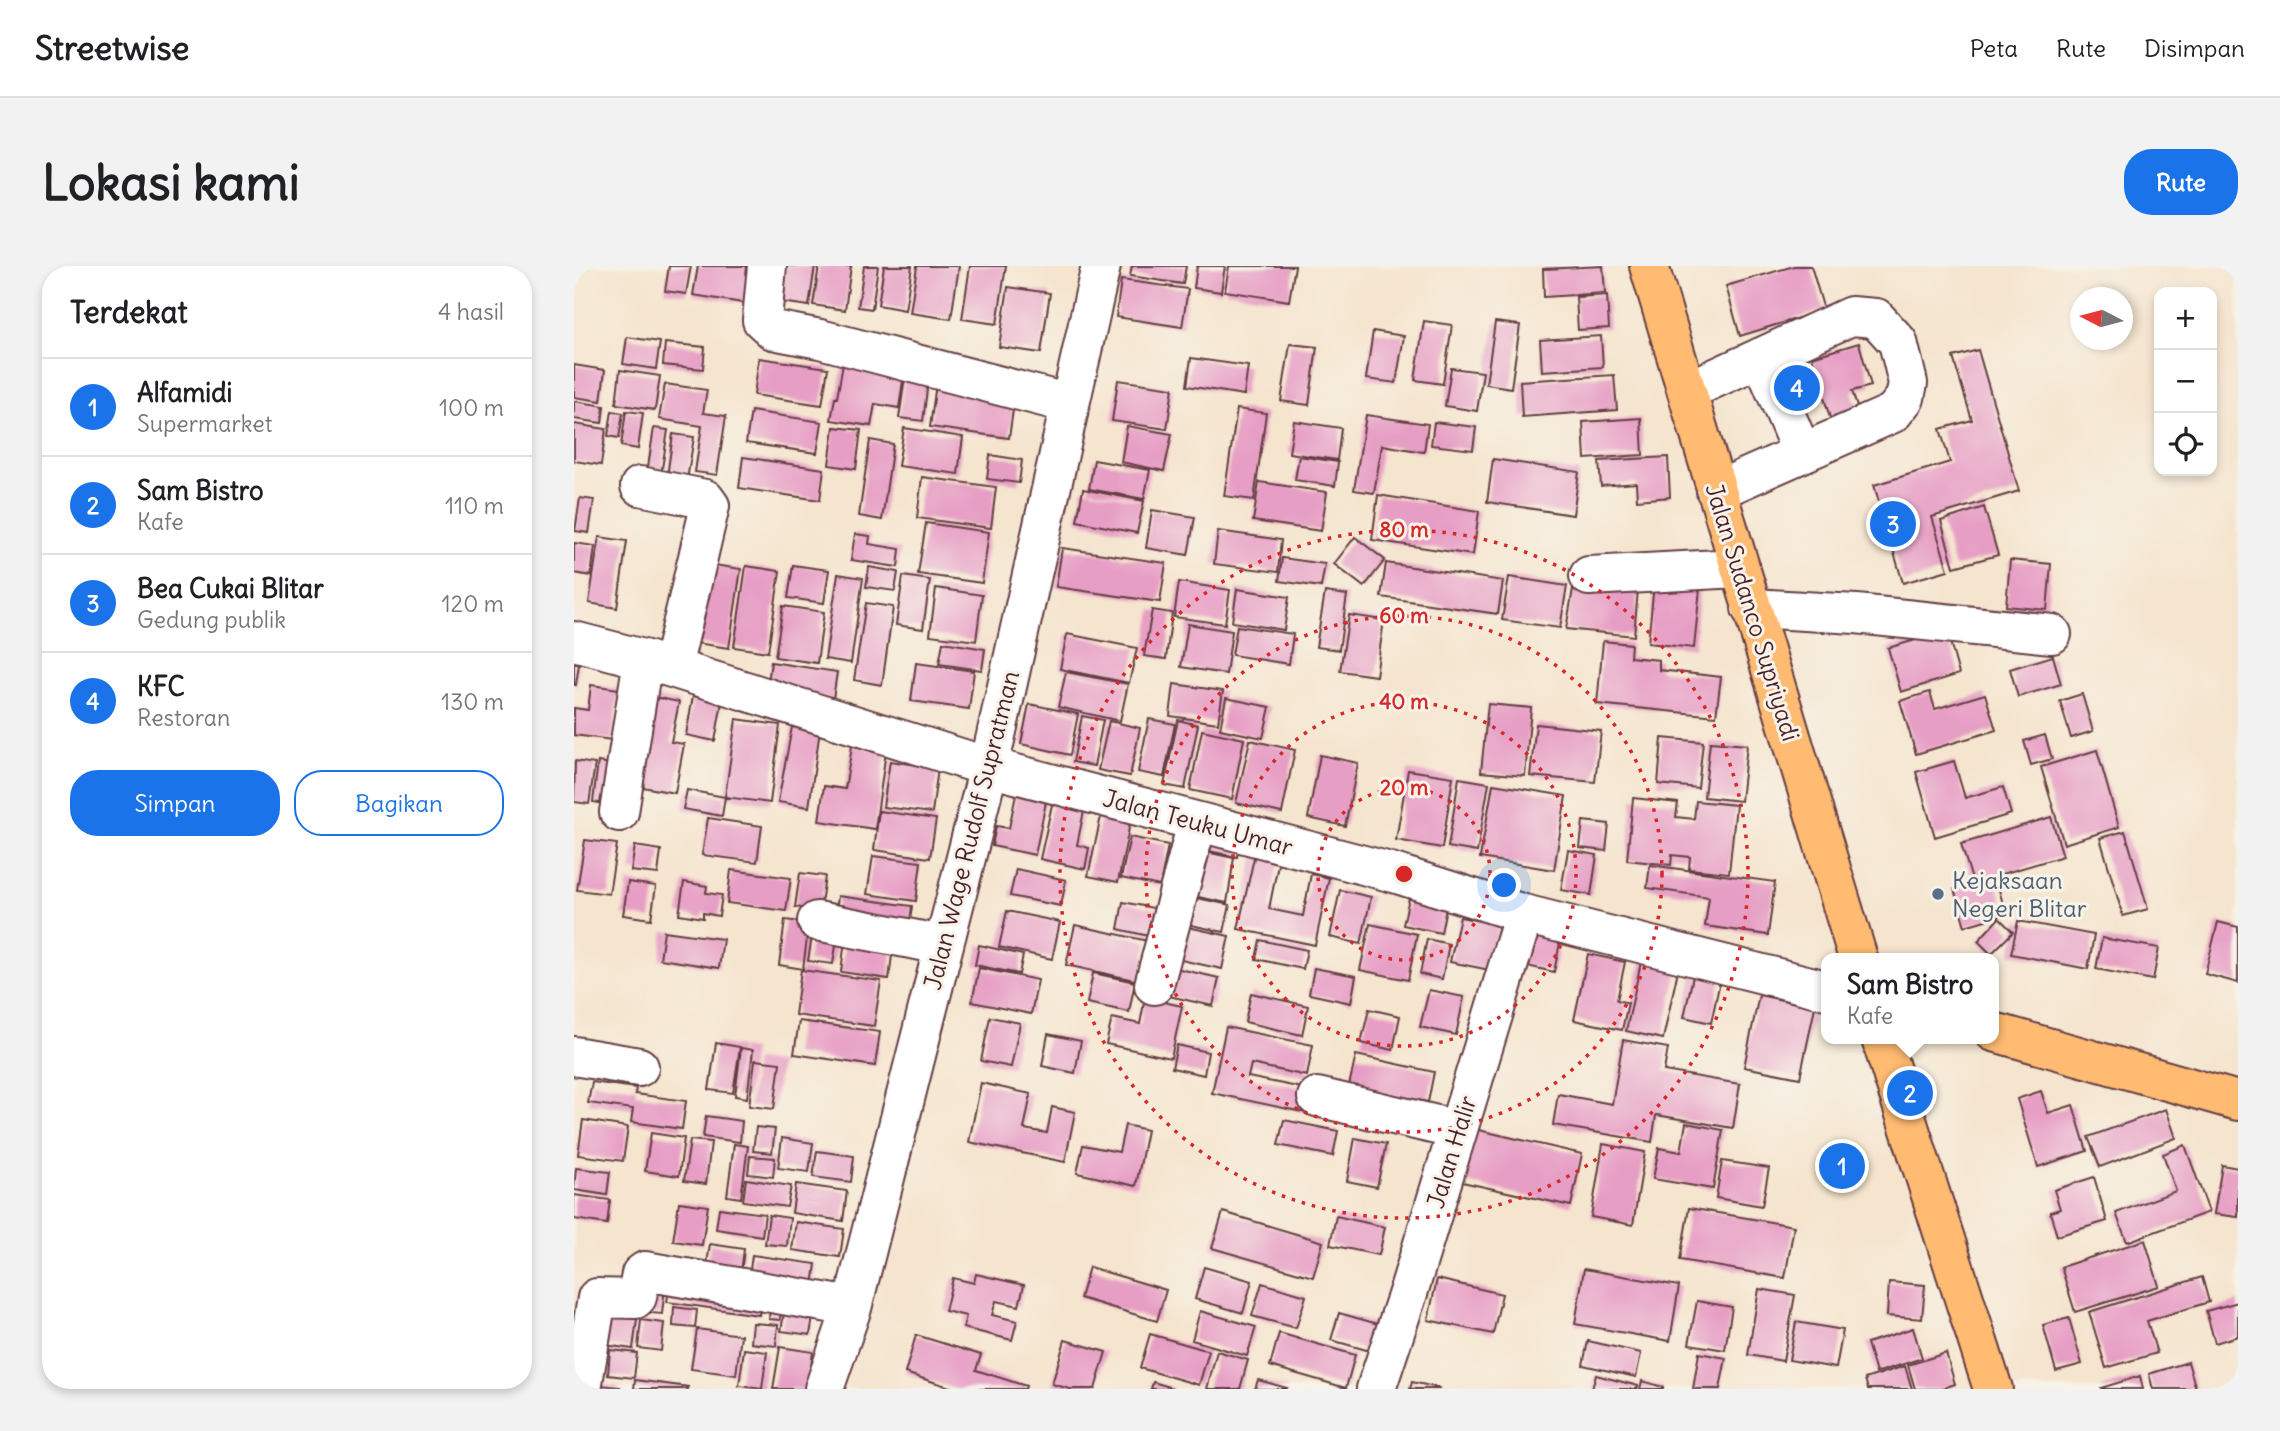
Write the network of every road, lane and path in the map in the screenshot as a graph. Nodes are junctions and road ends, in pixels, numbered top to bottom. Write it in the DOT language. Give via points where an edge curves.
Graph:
graph roads {
  1 [pos="767,266"];
  2 [pos="1101,266"];
  3 [pos="1649,266"];
  4 [pos="1761,357"];
  5 [pos="1687,391"];
  6 [pos="1070,404"];
  7 [pos="1802,453"];
  8 [pos="640,486"];
  9 [pos="1716,491"];
  10 [pos="1739,568"];
  11 [pos="1589,576"];
  12 [pos="1751,608"];
  13 [pos="2052,634"];
  14 [pos="574,641"];
  15 [pos="658,663"];
  16 [pos="989,767"];
  17 [pos="620,812"];
  18 [pos="1197,823"];
  19 [pos="1524,914"];
  20 [pos="817,921"];
  21 [pos="943,945"];
  22 [pos="1856,953"];
  23 [pos="1154,985"];
  24 [pos="1821,989"];
  25 [pos="1999,1033"];
  26 [pos="1883,1044"];
  27 [pos="574,1056"];
  28 [pos="639,1067"];
  29 [pos="1317,1097"];
  30 [pos="2238,1101"];
  31 [pos="1458,1129"];
  32 [pos="852,1307"];
  33 [pos="582,1389"];
  34 [pos="824,1389"];
  35 [pos="1376,1389"];
  36 [pos="1993,1389"];
  1 -- 6 [label="street" via="762,320 773,330"];
  2 -- 6 [label="street, Jalan Wage Rudolf Supratman"];
  3 -- 5 [label="main road, Jalan Sudanco Supriyadi"];
  4 -- 5 [label="street"];
  4 -- 7 [label="street"];
  4 -- 7 [label="street" via="1851,316 1876,318 1898,342 1908,383 1905,398 1893,413"];
  5 -- 9 [label="main road, Jalan Sudanco Supriyadi"];
  6 -- 16 [label="street, Jalan Wage Rudolf Supratman"];
  7 -- 9 [label="street"];
  8 -- 15 [label="street" via="705,499 710,506"];
  9 -- 10 [label="main road, Jalan Sudanco Supriyadi"];
  10 -- 11 [label="street"];
  10 -- 12 [label="main road, Jalan Sudanco Supriyadi"];
  12 -- 13 [label="street"];
  12 -- 22 [label="main road, Jalan Sudanco Supriyadi"];
  14 -- 15 [label="street, Jalan Teuku Umar"];
  15 -- 16 [label="street, Jalan Teuku Umar"];
  15 -- 17 [label="street"];
  16 -- 18 [label="street, Jalan Teuku Umar"];
  16 -- 21 [label="street, Jalan Wage Rudolf Supratman"];
  18 -- 19 [label="street, Jalan Teuku Umar" via="1394,873"];
  18 -- 23 [label="street"];
  19 -- 24 [label="street, Jalan Teuku Umar"];
  19 -- 31 [label="street, Jalan Halir"];
  20 -- 21 [label="street"];
  21 -- 32 [label="street, Jalan Wage Rudolf Supratman"];
  25 -- 30 [label="main road"];
  26 -- 36 [label="main road"];
  27 -- 28 [label="street"];
  29 -- 31 [label="street"];
  31 -- 35 [label="street, Jalan Halir"];
  32 -- 33 [label="street" via="645,1271 635,1299 597,1298"];
  32 -- 34 [label="street, Jalan Wage Rudolf Supratman"];
}
